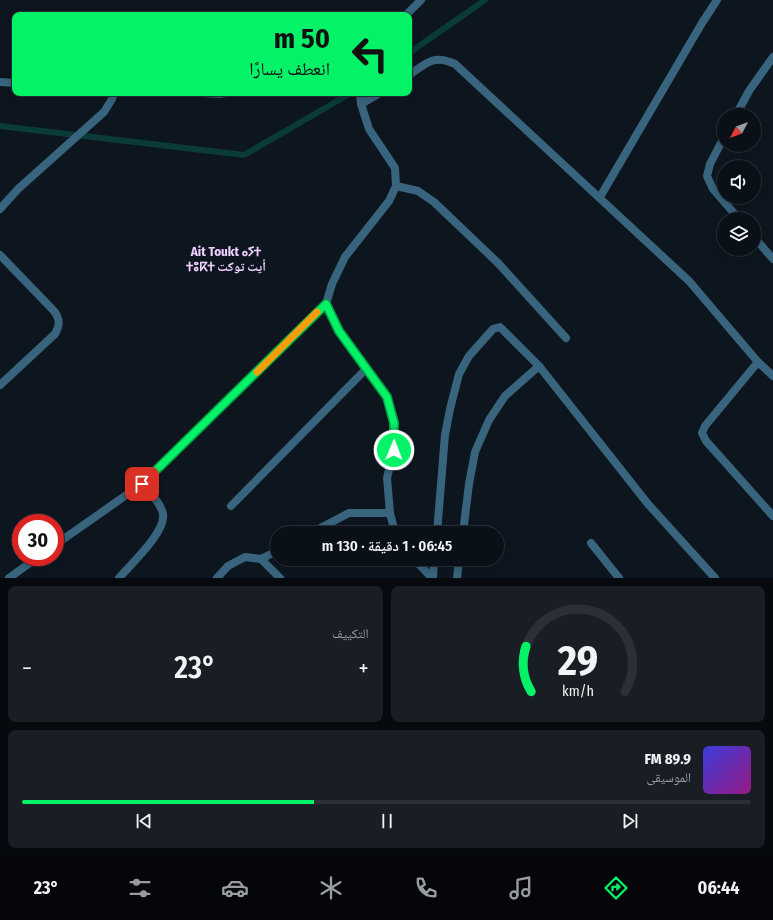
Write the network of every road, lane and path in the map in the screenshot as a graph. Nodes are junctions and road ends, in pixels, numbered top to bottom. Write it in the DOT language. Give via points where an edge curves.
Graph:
graph roads {
  1 [pos="421,0"];
  2 [pos="717,0"];
  3 [pos="409,12"];
  4 [pos="773,56"];
  5 [pos="412,73"];
  6 [pos="0,82"];
  7 [pos="12,83"];
  8 [pos="113,96"];
  9 [pos="361,96"];
  10 [pos="375,96"];
  11 [pos="362,104"];
  12 [pos="740,108"];
  13 [pos="717,150"];
  14 [pos="396,186"];
  15 [pos="600,197"];
  16 [pos="0,209"];
  17 [pos="733,212"];
  18 [pos="761,245"];
  19 [pos="0,255"];
  20 [pos="773,259"];
  21 [pos="326,304"];
  22 [pos="566,338"];
  23 [pos="758,362"];
  24 [pos="539,366"];
  25 [pos="366,369"];
  26 [pos="773,376"];
  27 [pos="0,385"];
  28 [pos="142,484"];
  29 [pos="231,506"];
  30 [pos="390,513"];
  31 [pos="773,516"];
  32 [pos="324,526"];
  33 [pos="393,526"];
  34 [pos="438,526"];
  35 [pos="464,526"];
  36 [pos="64,539"];
  37 [pos="591,543"];
  38 [pos="270,554"];
  39 [pos="261,559"];
  40 [pos="26,566"];
  41 [pos="421,566"];
  42 [pos="434,566"];
  43 [pos="459,566"];
  44 [pos="9,578"];
  45 [pos="119,578"];
  46 [pos="217,578"];
  47 [pos="280,578"];
  48 [pos="433,578"];
  49 [pos="457,578"];
  50 [pos="619,578"];
  51 [pos="715,578"];
  1 -- 3 [label="street"];
  2 -- 15 [label="street"];
  4 -- 12 [label="street"];
  5 -- 15 [label="street" via="431,60 445,60 455,64"];
  6 -- 7 [label="street"];
  8 -- 16 [label="street" via="104,112 18,189"];
  9 -- 11 [label="street"];
  10 -- 11 [label="street"];
  11 -- 14 [label="street" via="369,129 395,168"];
  13 -- 17 [label="street" via="707,176 713,189"];
  14 -- 21 [label="street" via="389,201 345,257"];
  14 -- 22 [label="street" via="418,191 434,202 498,263"];
  15 -- 23 [label="street" via="689,281"];
  18 -- 20 [label="street"];
  19 -- 27 [label="street" via="54,310 59,318 59,327 55,334"];
  21 -- 25 [label="street" via="339,331"];
  21 -- 28 [label="street"];
  23 -- 26 [label="street"];
  23 -- 31 [label="street" via="702,433 706,441"];
  24 -- 34 [label="street" via="500,327 493,328 469,356 459,374 445,435"];
  24 -- 35 [label="street" via="505,396 489,420 475,452 468,484"];
  24 -- 51 [label="street" via="648,504"];
  25 -- 29 [label="street"];
  25 -- 30 [label="street" via="387,397 394,423 394,450 387,478"];
  28 -- 36 [label="street"];
  28 -- 45 [label="street" via="159,504 163,513 163,524"];
  30 -- 32 [label="street" via="349,513"];
  30 -- 33 [label="street"];
  37 -- 50 [label="street"];
  38 -- 39 [label="street"];
  39 -- 46 [label="street" via="245,557 228,566"];
  39 -- 47 [label="street"];
  40 -- 44 [label="street"];
  41 -- 48 [label="street"];
  42 -- 48 [label="street"];
  43 -- 49 [label="street"];
}
